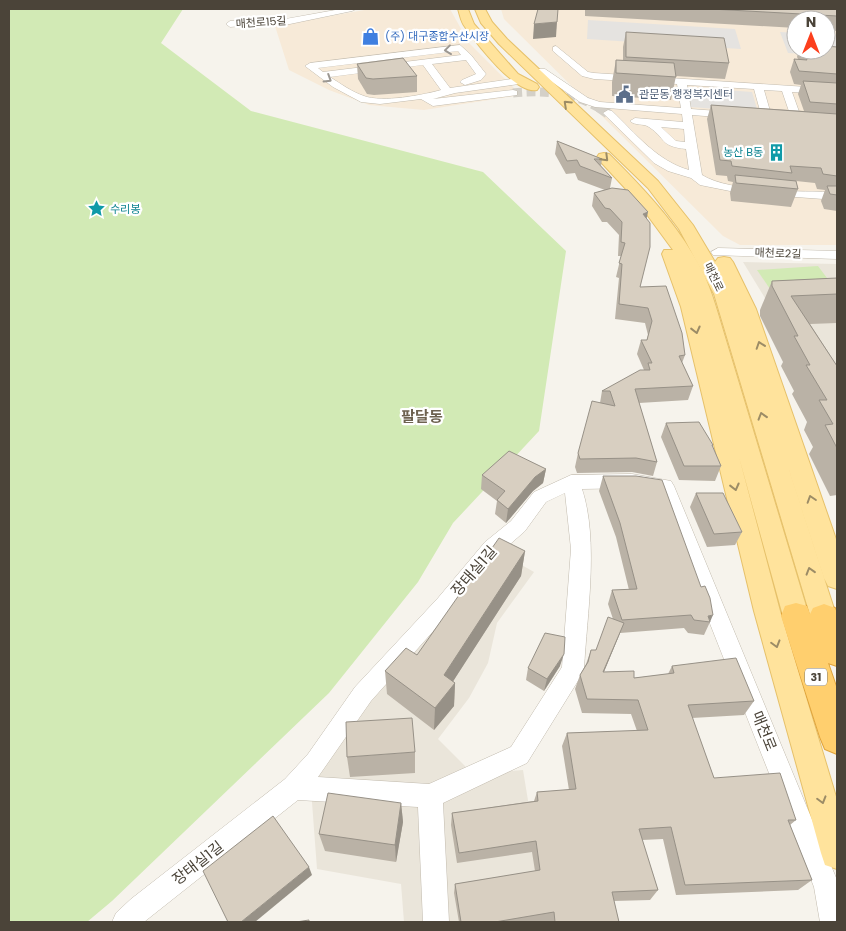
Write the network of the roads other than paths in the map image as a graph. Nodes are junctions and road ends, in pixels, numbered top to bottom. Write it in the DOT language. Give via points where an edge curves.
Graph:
graph roads {
  1 [pos="272,9"];
  2 [pos="352,9"];
  3 [pos="463,9"];
  4 [pos="469,9"];
  5 [pos="480,9"];
  6 [pos="489,9"];
  7 [pos="279,20"];
  8 [pos="230,24"];
  9 [pos="556,49"];
  10 [pos="468,58"];
  11 [pos="426,62"];
  12 [pos="542,71"];
  13 [pos="459,74"];
  14 [pos="322,75"];
  15 [pos="519,82"];
  16 [pos="682,82"];
  17 [pos="540,87"];
  18 [pos="758,87"];
  19 [pos="786,89"];
  20 [pos="447,91"];
  21 [pos="837,92"];
  22 [pos="426,93"];
  23 [pos="512,93"];
  24 [pos="608,110"];
  25 [pos="686,112"];
  26 [pos="737,116"];
  27 [pos="583,119"];
  28 [pos="635,121"];
  29 [pos="651,122"];
  30 [pos="688,126"];
  31 [pos="691,146"];
  32 [pos="696,176"];
  33 [pos="837,196"];
  34 [pos="661,208"];
  35 [pos="718,252"];
  36 [pos="837,255"];
  37 [pos="571,482"];
  38 [pos="837,578"];
  39 [pos="810,617"];
  40 [pos="837,652"];
  41 [pos="837,737"];
  42 [pos="294,788"];
  43 [pos="430,796"];
  44 [pos="837,853"];
  45 [pos="125,922"];
  46 [pos="436,922"];
  47 [pos="833,922"];
  1 -- 7 [label="street" via="272,18"];
  2 -- 7 [label="street, 매천로15길" via="285,22"];
  3 -- 15 [label="main road, 31" via="469,25"];
  4 -- 17 [label="main road, 매천로 / 31" via="495,46"];
  5 -- 17 [label="main road, 매천로 / 31"];
  6 -- 12 [label="main road, 31" via="492,17"];
  7 -- 8 [label="street, 매천로15길"];
  9 -- 16 [label="street" via="585,74"];
  10 -- 13 [label="street"];
  10 -- 13 [label="street" via="481,74 478,78"];
  10 -- 14 [label="street, one-way" via="460,48 310,66"];
  11 -- 13 [label="street"];
  11 -- 14 [label="street" via="407,69"];
  11 -- 20 [label="street"];
  12 -- 17 [label="main road, 31" via="548,76"];
  12 -- 24 [label="street" via="584,100"];
  13 -- 15 [label="street"];
  13 -- 20 [label="street"];
  14 -- 22 [label="street, one-way" via="364,100"];
  15 -- 17 [label="main road, 31"];
  16 -- 18 [label="street"];
  16 -- 25 [label="street"];
  27 -- 17 [label="main road, 매천로 / 31, one-way"];
  17 -- 34 [label="main road, 매천로 / 31, one-way" via="620,173"];
  18 -- 19 [label="street"];
  18 -- 19 [label="street" via="770,118 802,120"];
  19 -- 21 [label="street"];
  20 -- 22 [label="street"];
  22 -- 23 [label="street" via="426,99 433,103"];
  24 -- 25 [label="street"];
  24 -- 27 [label="street" via="593,110"];
  24 -- 32 [label="street" via="658,161"];
  25 -- 26 [label="street"];
  25 -- 30 [label="street"];
  27 -- 34 [label="main road, 매천로 / 31" via="640,171"];
  28 -- 29 [label="street"];
  29 -- 30 [label="street"];
  29 -- 31 [label="street" via="673,144"];
  30 -- 31 [label="street"];
  31 -- 32 [label="street"];
  32 -- 33 [label="street" via="700,182 724,188"];
  34 -- 35 [label="main road" via="692,219"];
  34 -- 39 [label="main road, 매천로 / 31" via="698,284"];
  39 -- 34 [label="main road, 매천로 / 31, one-way" via="723,294 705,258"];
  34 -- 44 [label="main road, one-way" via="690,307 767,611"];
  35 -- 36 [label="street, 매천로2길"];
  38 -- 35 [label="main road, one-way" via="747,308"];
  37 -- 42 [label="street, 장태실1길" via="540,497 518,526 492,548 363,694"];
  37 -- 43 [label="street" via="576,498 581,548 573,669 519,755"];
  37 -- 47 [label="street, 매천로" via="632,481 665,486 827,887"];
  39 -- 40 [label="highway, 31"];
  39 -- 41 [label="highway, 31"];
  42 -- 43 [label="street"];
  42 -- 45 [label="street, 장태실1길"];
  43 -- 46 [label="street"];
}
